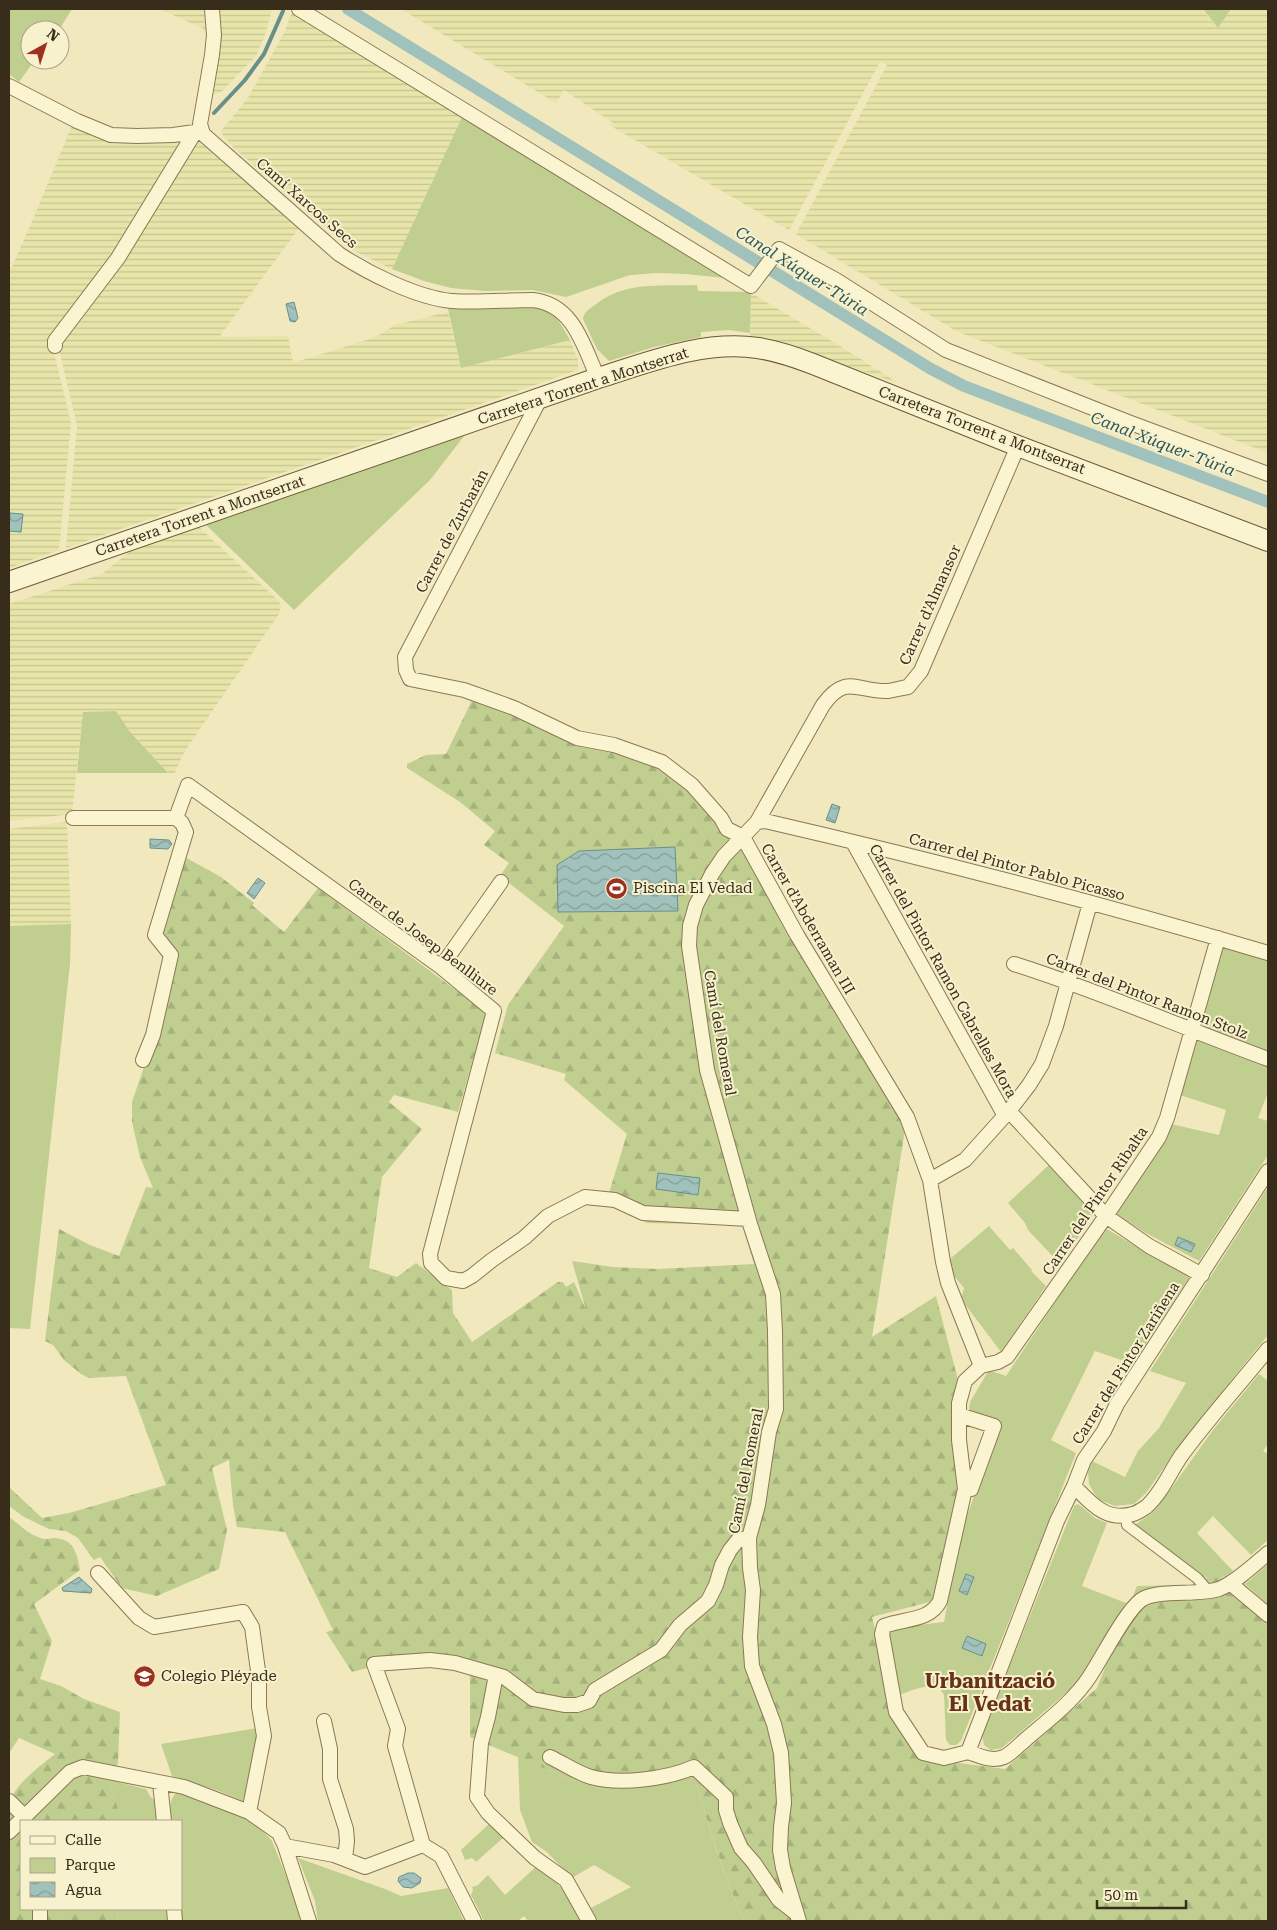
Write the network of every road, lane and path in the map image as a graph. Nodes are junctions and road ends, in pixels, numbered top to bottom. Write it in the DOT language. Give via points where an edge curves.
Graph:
graph roads {
  1 [pos="212,9"];
  2 [pos="299,9"];
  3 [pos="9,86"];
  4 [pos="198,130"];
  5 [pos="55,346"];
  6 [pos="598,378"];
  7 [pos="540,399"];
  8 [pos="1018,446"];
  9 [pos="1268,474"];
  10 [pos="1268,541"];
  11 [pos="9,582"];
  12 [pos="410,679"];
  13 [pos="73,818"];
  14 [pos="176,818"];
  15 [pos="757,822"];
  16 [pos="743,837"];
  17 [pos="853,842"];
  18 [pos="501,882"];
  19 [pos="1090,902"];
  20 [pos="1218,938"];
  21 [pos="1268,953"];
  22 [pos="1014,964"];
  23 [pos="441,968"];
  24 [pos="1069,981"];
  25 [pos="1192,1031"];
  26 [pos="143,1060"];
  27 [pos="1268,1060"];
  28 [pos="1007,1113"];
  29 [pos="1268,1171"];
  30 [pos="930,1180"];
  31 [pos="1106,1216"];
  32 [pos="748,1219"];
  33 [pos="1202,1275"];
  34 [pos="1268,1349"];
  35 [pos="981,1366"];
  36 [pos="959,1415"];
  37 [pos="1074,1486"];
  38 [pos="965,1489"];
  39 [pos="1126,1515"];
  40 [pos="749,1538"];
  41 [pos="1268,1553"];
  42 [pos="98,1573"];
  43 [pos="1230,1583"];
  44 [pos="1208,1592"];
  45 [pos="1268,1615"];
  46 [pos="496,1675"];
  47 [pos="324,1721"];
  48 [pos="968,1752"];
  49 [pos="550,1757"];
  50 [pos="160,1783"];
  51 [pos="9,1801"];
  52 [pos="249,1812"];
  53 [pos="24,1819"];
  54 [pos="164,1820"];
  55 [pos="20,1822"];
  56 [pos="9,1832"];
  57 [pos="423,1845"];
  58 [pos="285,1846"];
  59 [pos="344,1859"];
  60 [pos="798,1918"];
  61 [pos="309,1921"];
  62 [pos="474,1921"];
  63 [pos="589,1921"];
  1 -- 4 [label="street" via="214,35"];
  2 -- 9 [label="street" via="751,286 779,249 836,280 946,350"];
  3 -- 4 [label="street" via="111,135"];
  4 -- 5 [label="street" via="118,258 55,341"];
  4 -- 6 [label="street, Camí Xarcos Secs" via="339,254 382,278 450,301 533,300 546,301 556,307 572,323"];
  6 -- 7 [label="main road, Carretera Torrent a Montserrat"];
  6 -- 8 [label="main road, Carretera Torrent a Montserrat" via="688,351 727,346 758,348 813,364"];
  7 -- 11 [label="main road, Carretera Torrent a Montserrat"];
  7 -- 12 [label="street, Carrer de Zurbarán" via="405,657"];
  8 -- 10 [label="main road, Carretera Torrent a Montserrat"];
  8 -- 15 [label="street, Carrer d'Almansor" via="921,671 908,687 887,691 850,686 832,694"];
  12 -- 16 [label="street, Carrer d'Abderraman III" via="464,690 514,708 578,738 614,745 662,762 692,785 727,829"];
  13 -- 14 [label="street"];
  14 -- 23 [label="street, Carrer de Josep Benlliure" via="188,785"];
  14 -- 26 [label="street" via="186,832 155,935 171,955 153,1035"];
  15 -- 16 [label="street, Carrer d'Almansor"];
  15 -- 17 [label="street, Carrer del Pintor Pablo Picasso" via="765,821"];
  16 -- 30 [label="street, Carrer d'Abderraman III" via="796,934 907,1117"];
  16 -- 32 [label="street, Camí del Romeral" via="724,856 696,905 689,946 707,1070"];
  17 -- 19 [label="street, Carrer del Pintor Pablo Picasso"];
  17 -- 28 [label="street, Carrer del Pintor Ramon Cabrelles Mora"];
  18 -- 23 [label="street"];
  19 -- 20 [label="street, Carrer del Pintor Pablo Picasso"];
  19 -- 24 [label="street"];
  20 -- 21 [label="street, Carrer del Pintor Pablo Picasso"];
  20 -- 25 [label="street, Carrer del Pintor Ribalta"];
  22 -- 24 [label="street, Carrer del Pintor Ramon Stolz"];
  23 -- 32 [label="street, Carrer de Josep Benlliure" via="494,1011 430,1254 431,1263 446,1278 463,1281 472,1276 548,1216 586,1197 615,1200 643,1213"];
  24 -- 25 [label="street, Carrer del Pintor Ramon Stolz"];
  24 -- 28 [label="street" via="1042,1064"];
  25 -- 27 [label="street, Carrer del Pintor Ramon Stolz"];
  25 -- 31 [label="street, Carrer del Pintor Ribalta" via="1159,1137"];
  28 -- 30 [label="street" via="965,1160"];
  28 -- 31 [label="street, Carrer del Pintor Ramon Cabrelles Mora"];
  29 -- 33 [label="street, Carrer del Pintor Zariñena"];
  30 -- 35 [label="street, Carrer d'Abderraman III" via="948,1283"];
  31 -- 33 [label="street, Carrer del Pintor Ramon Cabrelles Mora" via="1149,1246"];
  31 -- 35 [label="street, Carrer del Pintor Ribalta" via="1007,1357"];
  32 -- 40 [label="street, Camí del Romeral" via="773,1294 776,1409"];
  33 -- 37 [label="street, Carrer del Pintor Zariñena" via="1117,1404 1104,1431 1084,1460"];
  34 -- 39 [label="street" via="1182,1456 1146,1507"];
  35 -- 36 [label="street" via="965,1381"];
  36 -- 38 [label="street"];
  36 -- 38 [label="street" via="994,1426 971,1489"];
  37 -- 39 [label="street" via="1098,1510"];
  37 -- 48 [label="street, Carrer del Pintor Zariñena" via="1057,1521"];
  38 -- 48 [label="street" via="942,1593 935,1610 884,1626 882,1634 896,1712 923,1753 944,1758"];
  39 -- 44 [label="street" via="1127,1524 1197,1578"];
  40 -- 46 [label="street" via="738,1540 730,1550 708,1601 680,1625 661,1650 595,1690 589,1701 577,1706 533,1699"];
  40 -- 60 [label="street, Camí del Romeral" via="753,1590 752,1666 774,1724 781,1753 784,1803 780,1850"];
  41 -- 43 [label="street"];
  42 -- 52 [label="street" via="139,1618 154,1627 243,1612 252,1627 264,1736"];
  43 -- 44 [label="street"];
  43 -- 45 [label="street"];
  44 -- 48 [label="street" via="1160,1595 1141,1600 1089,1678 1049,1719 1005,1757 991,1760"];
  46 -- 57 [label="street" via="455,1663 430,1660 374,1664 398,1729 395,1746"];
  46 -- 63 [label="street" via="481,1743 478,1797 488,1813 535,1858 566,1880"];
  47 -- 59 [label="street" via="330,1749 330,1778 346,1829"];
  49 -- 60 [label="street" via="591,1777 616,1781 681,1773 694,1767 726,1797 730,1823 741,1848 778,1900"];
  50 -- 52 [label="street" via="184,1787"];
  50 -- 53 [label="street" via="82,1767 70,1772"];
  50 -- 54 [label="street"];
  51 -- 53 [label="street"];
  52 -- 58 [label="street" via="279,1833"];
  55 -- 56 [label="street"];
  57 -- 59 [label="street" via="365,1866"];
  57 -- 62 [label="street" via="441,1856"];
  58 -- 59 [label="street"];
  58 -- 61 [label="street"];
}
